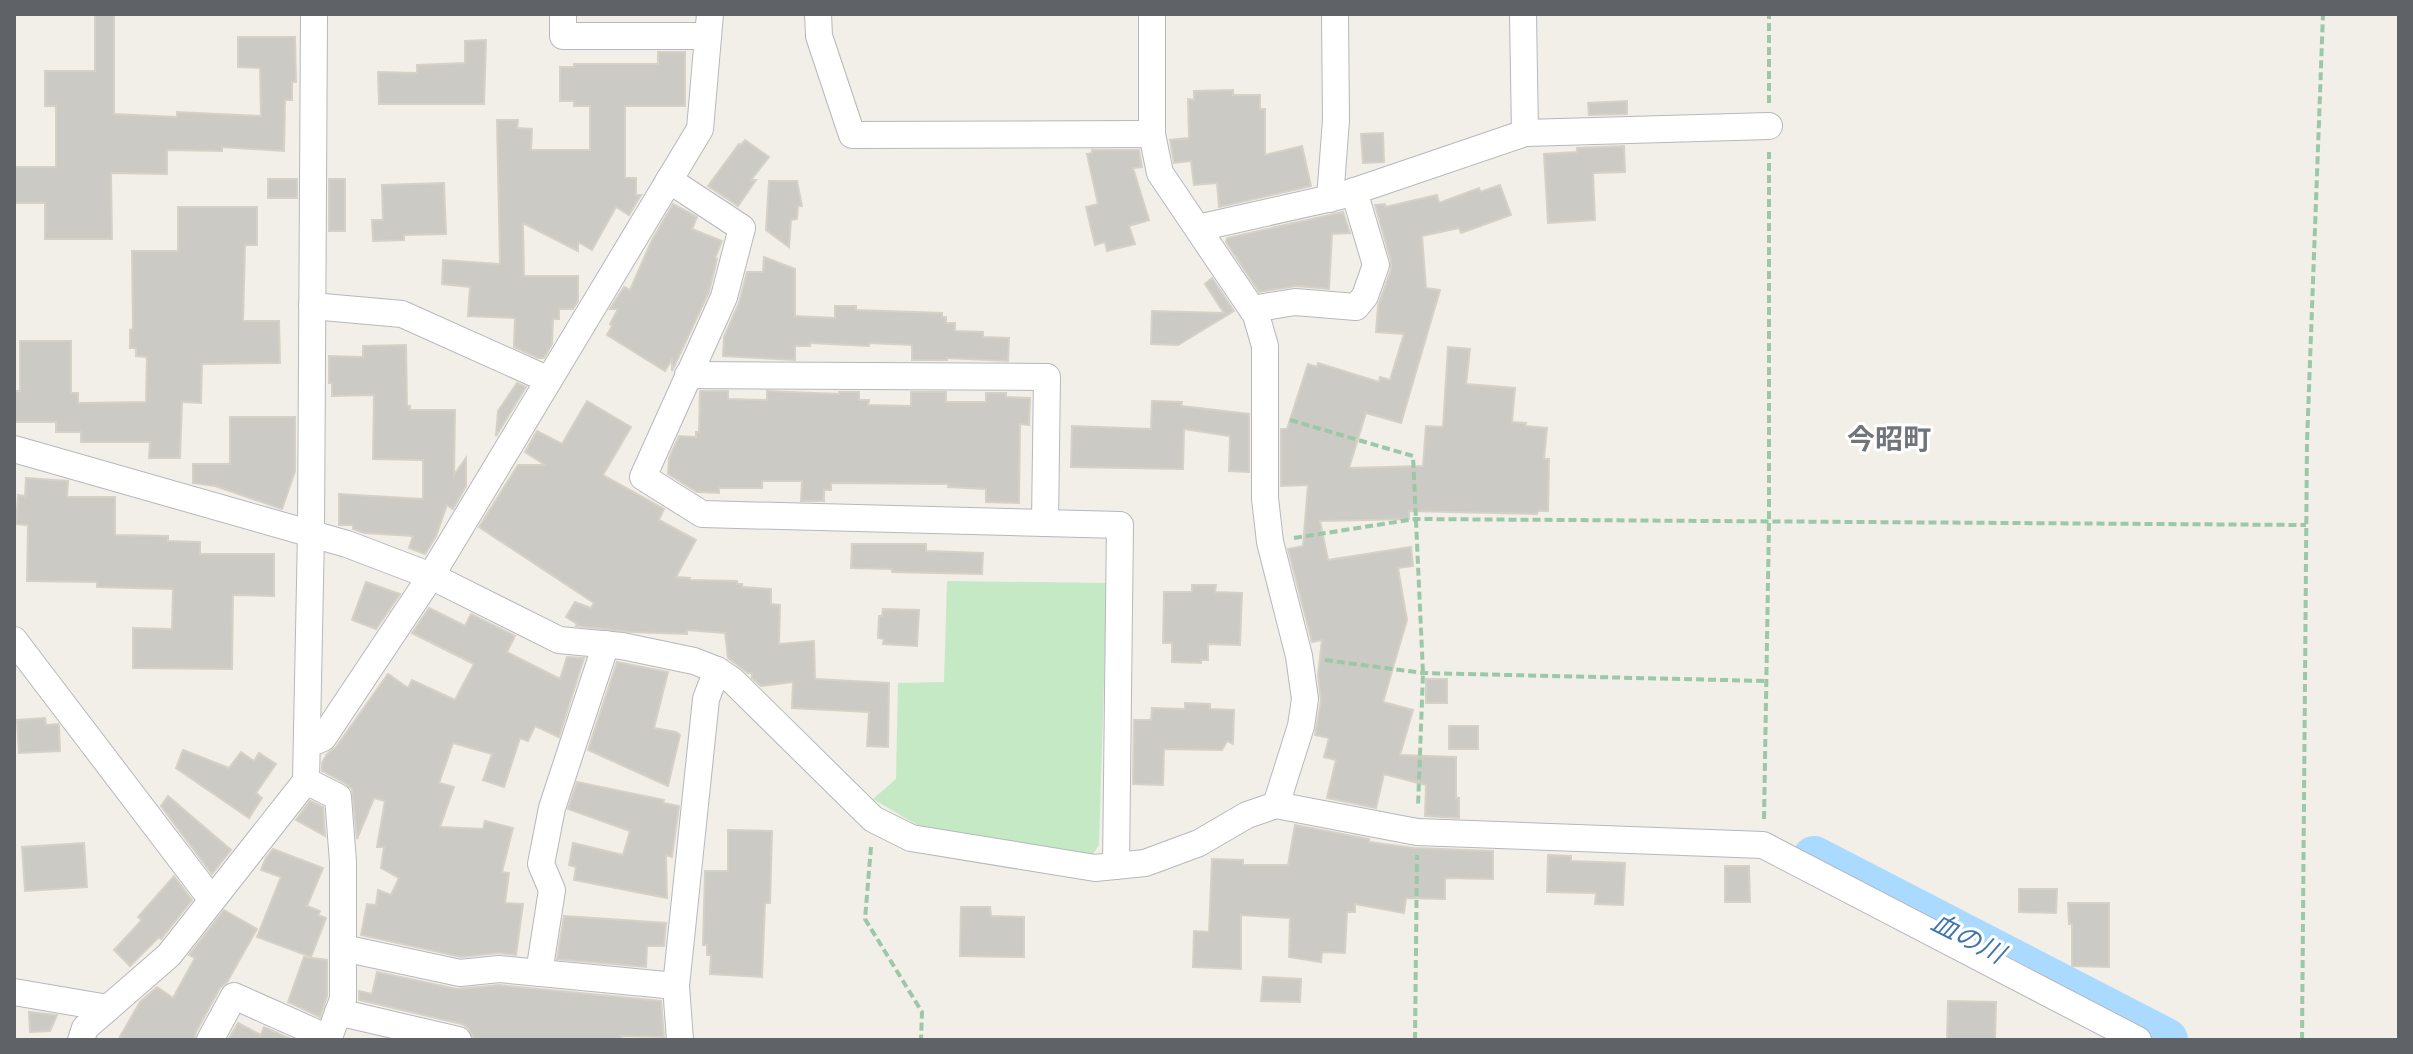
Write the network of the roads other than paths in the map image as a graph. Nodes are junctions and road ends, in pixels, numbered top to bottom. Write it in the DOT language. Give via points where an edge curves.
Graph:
graph roads {
  1 [pos="314,14"];
  2 [pos="563,14"];
  3 [pos="818,14"];
  4 [pos="1152,14"];
  5 [pos="1335,14"];
  6 [pos="1523,14"];
  7 [pos="709,25"];
  8 [pos="1769,126"];
  9 [pos="1525,133"];
  10 [pos="1152,134"];
  11 [pos="669,180"];
  12 [pos="1342,195"];
  13 [pos="1198,228"];
  14 [pos="312,306"];
  15 [pos="1252,309"];
  16 [pos="688,375"];
  17 [pos="549,380"];
  18 [pos="14,449"];
  19 [pos="1045,523"];
  20 [pos="311,533"];
  21 [pos="431,576"];
  22 [pos="14,640"];
  23 [pos="606,644"];
  24 [pos="717,670"];
  25 [pos="307,745"];
  26 [pos="306,781"];
  27 [pos="1276,805"];
  28 [pos="1116,866"];
  29 [pos="212,900"];
  30 [pos="343,948"];
  31 [pos="539,973"];
  32 [pos="676,986"];
  33 [pos="14,992"];
  34 [pos="108,1008"];
  35 [pos="338,1012"];
  36 [pos="328,1039"];
  37 [pos="81,1040"];
  38 [pos="210,1040"];
  39 [pos="458,1040"];
  40 [pos="680,1040"];
  41 [pos="2138,1040"];
  1 -- 14 [label="street"];
  2 -- 7 [label="street" via="563,36"];
  3 -- 10 [label="street" via="819,36 852,135"];
  4 -- 10 [label="street"];
  5 -- 12 [label="street"];
  6 -- 9 [label="street"];
  7 -- 11 [label="street" via="700,129"];
  8 -- 9 [label="street"];
  9 -- 12 [label="street"];
  10 -- 13 [label="street" via="1160,173"];
  11 -- 16 [label="street" via="742,228 724,297"];
  11 -- 17 [label="street"];
  12 -- 13 [label="street"];
  12 -- 15 [label="street" via="1376,265 1365,296 1356,307 1295,302"];
  13 -- 15 [label="street"];
  14 -- 17 [label="street" via="402,314"];
  14 -- 20 [label="street"];
  15 -- 27 [label="street" via="1265,346 1270,542 1305,699"];
  16 -- 19 [label="street" via="1047,377"];
  16 -- 19 [label="street" via="643,477 702,514"];
  17 -- 21 [label="street"];
  18 -- 20 [label="street"];
  19 -- 28 [label="street" via="1120,525"];
  20 -- 21 [label="street"];
  20 -- 25 [label="street"];
  21 -- 23 [label="street" via="559,640"];
  21 -- 25 [label="street" via="323,738"];
  22 -- 29 [label="street"];
  23 -- 24 [label="street"];
  23 -- 31 [label="street" via="552,808 541,864 552,890"];
  24 -- 28 [label="street" via="873,819 911,838 1095,868"];
  24 -- 32 [label="street" via="706,699"];
  25 -- 26 [label="street"];
  26 -- 29 [label="street"];
  26 -- 30 [label="street" via="338,797"];
  27 -- 28 [label="street" via="1199,843 1145,863"];
  27 -- 41 [label="street" via="1417,832 1763,845"];
  29 -- 34 [label="street" via="169,955"];
  30 -- 31 [label="street" via="460,973"];
  30 -- 35 [label="street"];
  31 -- 32 [label="street"];
  32 -- 40 [label="street"];
  33 -- 34 [label="street"];
  34 -- 37 [label="street" via="85,1028"];
  35 -- 36 [label="street"];
  35 -- 39 [label="street"];
  36 -- 38 [label="street" via="234,996"];
}
